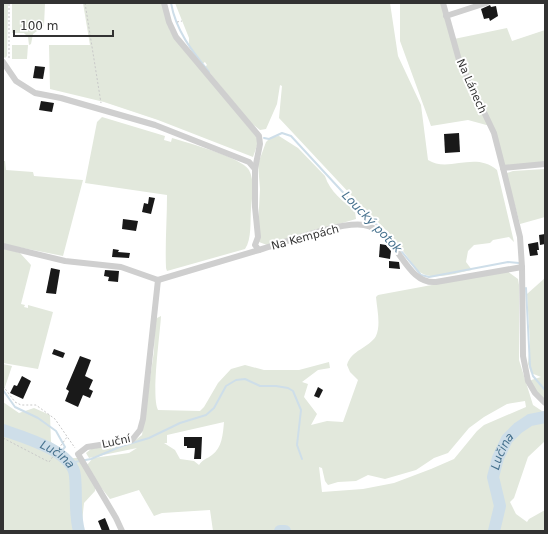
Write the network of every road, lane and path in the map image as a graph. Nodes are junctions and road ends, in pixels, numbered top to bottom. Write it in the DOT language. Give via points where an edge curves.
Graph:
graph roads {
  1 [pos="9,3"];
  2 [pos="85,3"];
  3 [pos="164,3"];
  4 [pos="443,3"];
  5 [pos="486,3"];
  6 [pos="446,16"];
  7 [pos="182,21"];
  8 [pos="178,22"];
  9 [pos="3,62"];
  10 [pos="102,110"];
  11 [pos="545,164"];
  12 [pos="503,168"];
  13 [pos="255,169"];
  14 [pos="3,246"];
  15 [pos="259,250"];
  16 [pos="522,267"];
  17 [pos="158,280"];
  18 [pos="3,386"];
  19 [pos="545,403"];
  20 [pos="67,436"];
  21 [pos="3,438"];
  22 [pos="78,454"];
  23 [pos="122,531"];
  1 -- 9 [label="path" via="9,57"];
  2 -- 10 [label="path"];
  3 -- 13 [label="street, Na Kempách" via="176,37 258,136 260,144"];
  4 -- 6 [label="street, Na Lánech"];
  5 -- 6 [label="street"];
  6 -- 12 [label="street, Na Lánech" via="460,60 494,133"];
  7 -- 8 [label="path"];
  9 -- 10 [label="street" via="16,81 35,93"];
  10 -- 13 [label="street" via="155,125 250,162"];
  11 -- 12 [label="street"];
  12 -- 16 [label="street, Na Lánech" via="520,237"];
  13 -- 15 [label="street, Na Kempách" via="258,237 255,245"];
  14 -- 17 [label="street" via="65,260 121,267"];
  15 -- 16 [label="street, Na Kempách" via="315,233 353,225 374,229 389,240 409,268 424,281 436,282"];
  15 -- 17 [label="street"];
  16 -- 19 [label="street" via="523,356 528,381"];
  17 -- 22 [label="street, Luční" via="144,419 140,430 132,440 87,447"];
  18 -- 20 [label="path" via="15,402 21,405 36,405 54,419"];
  20 -- 21 [label="path" via="49,462"];
  20 -- 22 [label="path"];
  22 -- 23 [label="street"];
}
